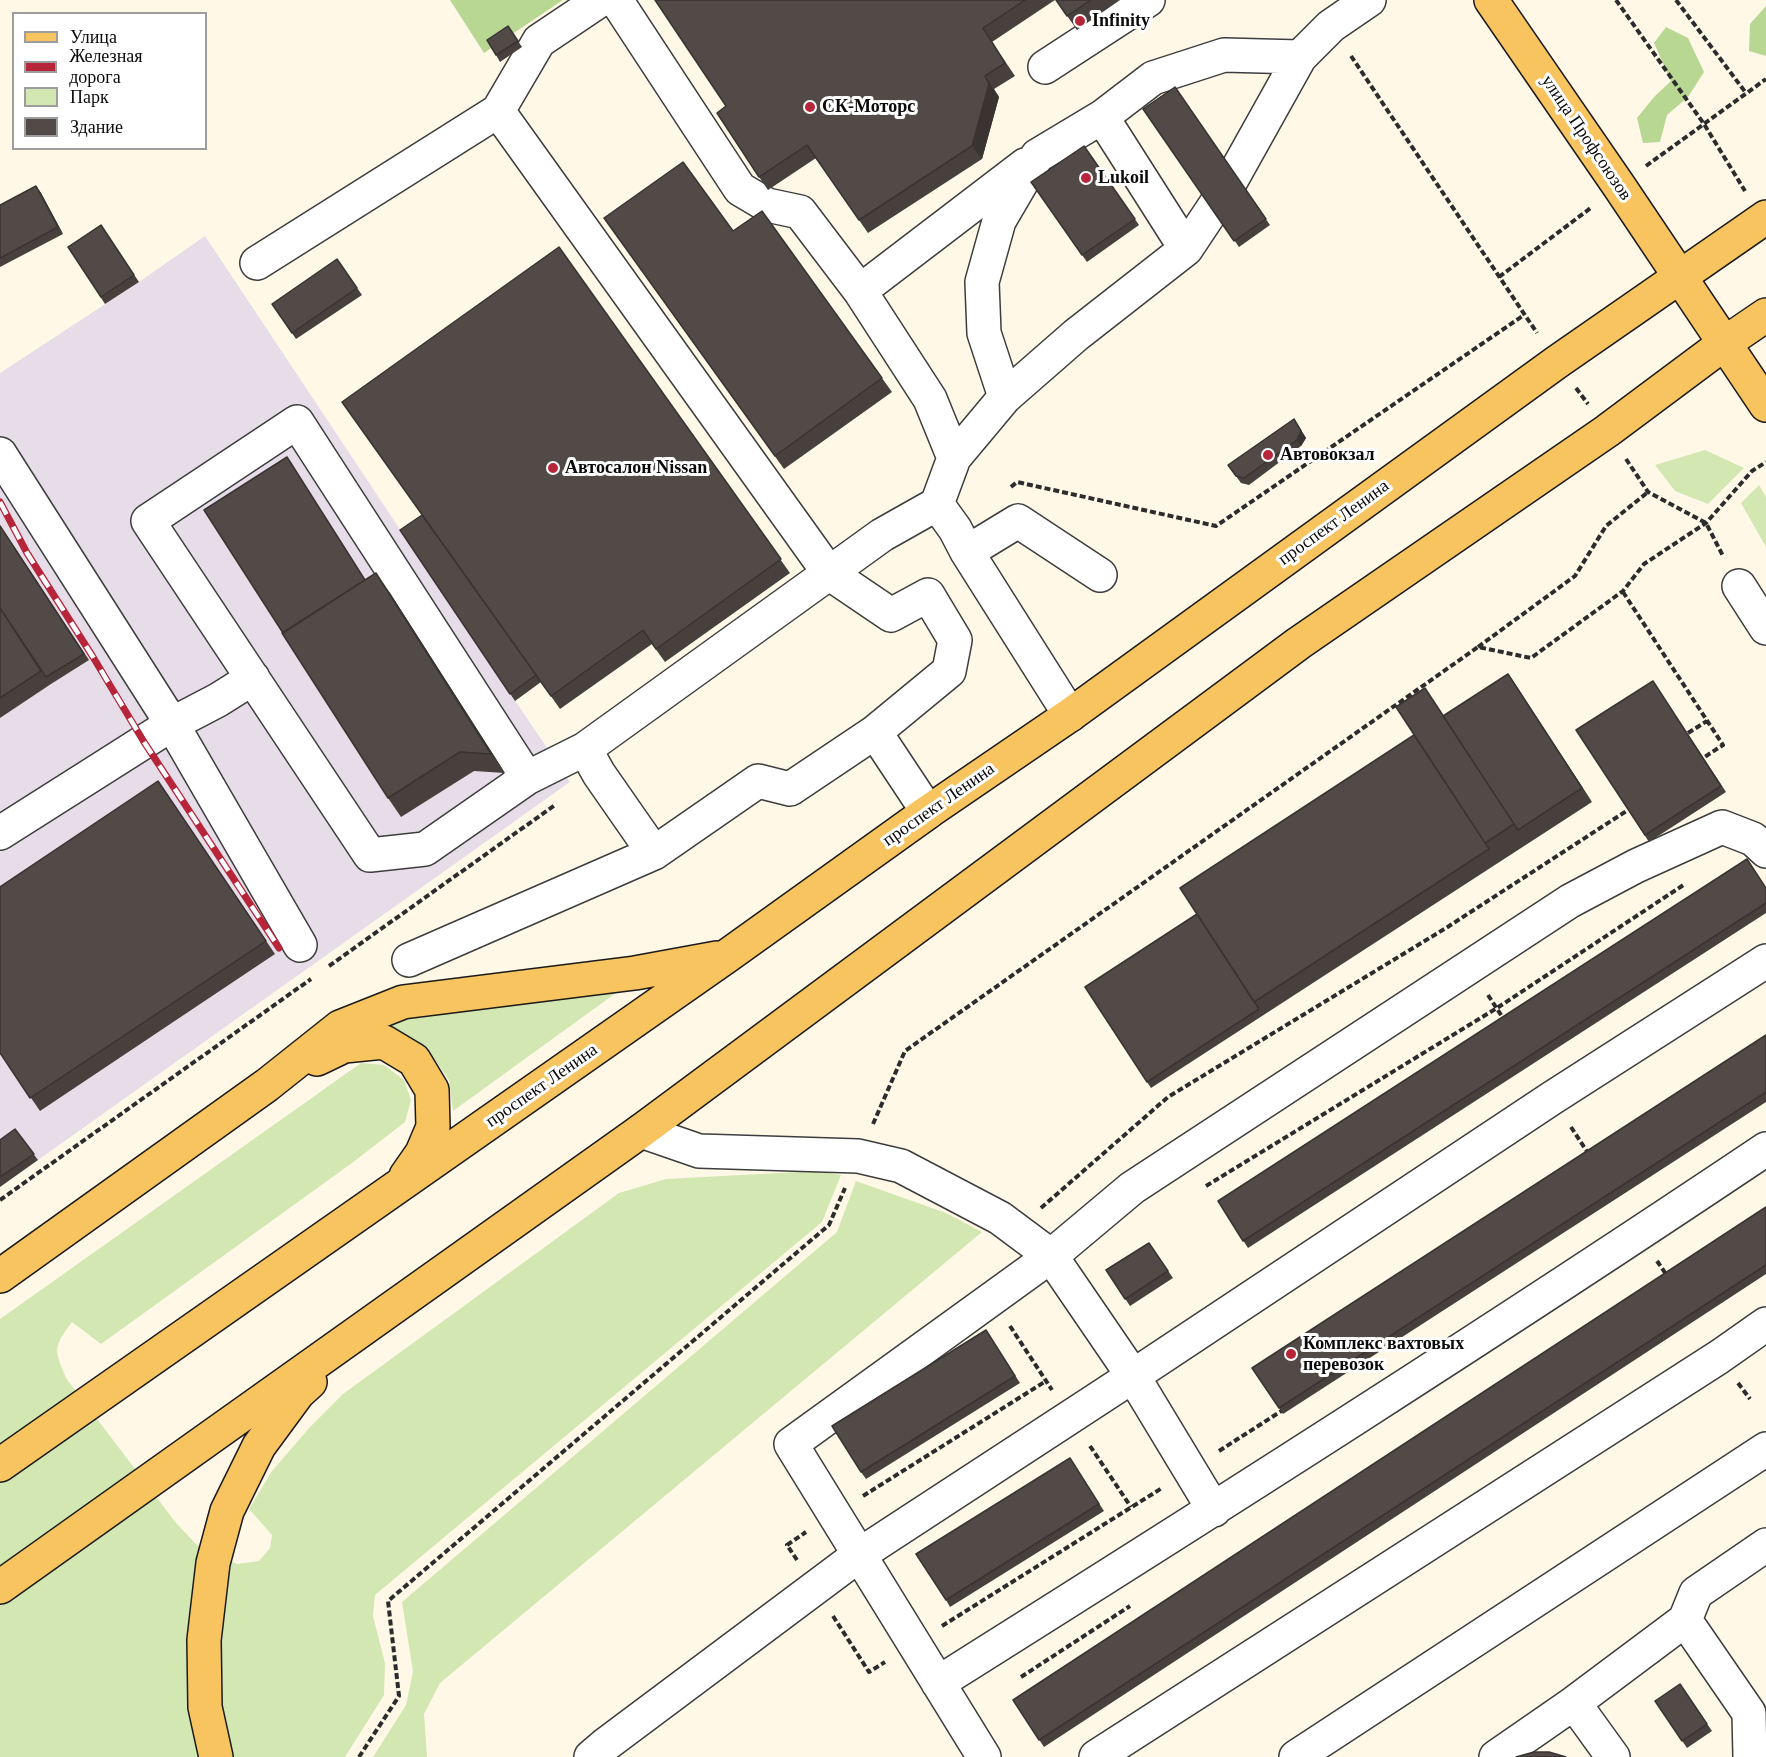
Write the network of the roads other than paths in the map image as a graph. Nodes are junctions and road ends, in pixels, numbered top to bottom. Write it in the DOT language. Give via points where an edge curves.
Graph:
graph roads {
  1 [pos="600,0"];
  2 [pos="616,0"];
  3 [pos="1148,0"];
  4 [pos="1369,0"];
  5 [pos="1491,0"];
  6 [pos="1300,57"];
  7 [pos="1045,67"];
  8 [pos="498,111"];
  9 [pos="1102,117"];
  10 [pos="1036,156"];
  11 [pos="1764,218"];
  12 [pos="1186,249"];
  13 [pos="257,263"];
  14 [pos="1680,276"];
  15 [pos="860,291"];
  16 [pos="1766,315"];
  17 [pos="1725,343"];
  18 [pos="1005,397"];
  19 [pos="1766,405"];
  20 [pos="0,454"];
  21 [pos="954,459"];
  22 [pos="937,504"];
  23 [pos="967,552"];
  24 [pos="829,573"];
  25 [pos="1100,574"];
  26 [pos="1739,586"];
  27 [pos="1766,628"];
  28 [pos="252,678"];
  29 [pos="1070,715"];
  30 [pos="172,724"];
  31 [pos="875,732"];
  32 [pos="592,761"];
  33 [pos="527,778"];
  34 [pos="928,812"];
  35 [pos="0,833"];
  36 [pos="1766,851"];
  37 [pos="654,853"];
  38 [pos="300,945"];
  39 [pos="727,956"];
  40 [pos="409,960"];
  41 [pos="1766,961"];
  42 [pos="267,1085"];
  43 [pos="641,1131"];
  44 [pos="1766,1149"];
  45 [pos="397,1188"];
  46 [pos="1051,1256"];
  47 [pos="0,1276"];
  48 [pos="373,1323"];
  49 [pos="1766,1324"];
  50 [pos="1133,1376"];
  51 [pos="1766,1449"];
  52 [pos="0,1465"];
  53 [pos="1214,1510"];
  54 [pos="1766,1545"];
  55 [pos="859,1555"];
  56 [pos="0,1587"];
  57 [pos="1685,1620"];
  58 [pos="938,1683"];
  59 [pos="1574,1703"];
  60 [pos="216,1757"];
  61 [pos="591,1757"];
  62 [pos="984,1757"];
  63 [pos="1096,1757"];
  64 [pos="1296,1757"];
  65 [pos="1496,1757"];
  66 [pos="1613,1757"];
  67 [pos="1750,1757"];
  1 -- 8 [label="lane" via="539,41"];
  2 -- 15 [label="lane" via="740,189 767,205 800,212"];
  3 -- 7 [label="lane"];
  4 -- 6 [label="lane" via="1331,26"];
  5 -- 14 [label="main road, улица Профсоюзов"];
  6 -- 9 [label="lane" via="1224,55 1153,78"];
  6 -- 12 [label="lane" via="1228,186"];
  8 -- 13 [label="lane"];
  8 -- 24 [label="lane"];
  9 -- 10 [label="lane"];
  9 -- 12 [label="lane"];
  10 -- 15 [label="lane"];
  10 -- 18 [label="lane" via="999,221 982,282 984,333"];
  11 -- 14 [label="main road, проспект Ленина"];
  12 -- 18 [label="lane" via="1076,335"];
  14 -- 17 [label="main road, улица Профсоюзов"];
  14 -- 29 [label="main road, проспект Ленина"];
  15 -- 21 [label="lane" via="930,399"];
  16 -- 17 [label="main road"];
  17 -- 19 [label="main road, улица Профсоюзов"];
  17 -- 43 [label="main road" via="1607,431 1299,643"];
  18 -- 21 [label="lane"];
  20 -- 30 [label="lane"];
  21 -- 22 [label="lane"];
  22 -- 23 [label="lane"];
  22 -- 24 [label="lane" via="882,535"];
  23 -- 25 [label="lane" via="1018,521"];
  23 -- 29 [label="lane"];
  24 -- 31 [label="lane" via="891,615 928,595 955,640 949,671"];
  24 -- 32 [label="lane"];
  26 -- 27 [label="lane"];
  28 -- 30 [label="lane"];
  28 -- 33 [label="lane" via="370,855 425,849"];
  28 -- 33 [label="lane" via="148,521 297,422"];
  29 -- 34 [label="main road, проспект Ленина"];
  30 -- 35 [label="lane"];
  30 -- 38 [label="lane"];
  31 -- 34 [label="lane"];
  31 -- 37 [label="lane" via="790,789 758,781"];
  32 -- 33 [label="lane"];
  32 -- 37 [label="lane"];
  34 -- 39 [label="main road, проспект Ленина"];
  36 -- 46 [label="lane" via="1753,839 1722,827 1570,901 1132,1188"];
  37 -- 40 [label="lane"];
  39 -- 42 [label="main road" via="635,973 403,1002 340,1027"];
  39 -- 45 [label="main road, проспект Ленина"];
  41 -- 50 [label="lane"];
  42 -- 45 [label="main road" via="344,1046 384,1042 414,1060 432,1090 433,1127 422,1153"];
  42 -- 47 [label="main road"];
  43 -- 46 [label="lane" via="699,1151 858,1156 901,1166 1000,1218"];
  43 -- 48 [label="main road"];
  44 -- 53 [label="lane"];
  45 -- 52 [label="main road, проспект Ленина"];
  46 -- 50 [label="lane"];
  46 -- 55 [label="lane" via="791,1444"];
  48 -- 56 [label="main road"];
  48 -- 60 [label="main road" via="298,1394 259,1446 227,1511 213,1563 204,1640 205,1707"];
  49 -- 63 [label="lane"];
  50 -- 53 [label="lane"];
  50 -- 55 [label="lane"];
  51 -- 64 [label="lane"];
  53 -- 58 [label="lane"];
  54 -- 57 [label="lane" via="1696,1593"];
  55 -- 58 [label="lane"];
  55 -- 61 [label="lane"];
  57 -- 59 [label="lane"];
  57 -- 67 [label="lane" via="1749,1713"];
  58 -- 62 [label="lane"];
  59 -- 65 [label="lane"];
  59 -- 66 [label="lane"];
}
